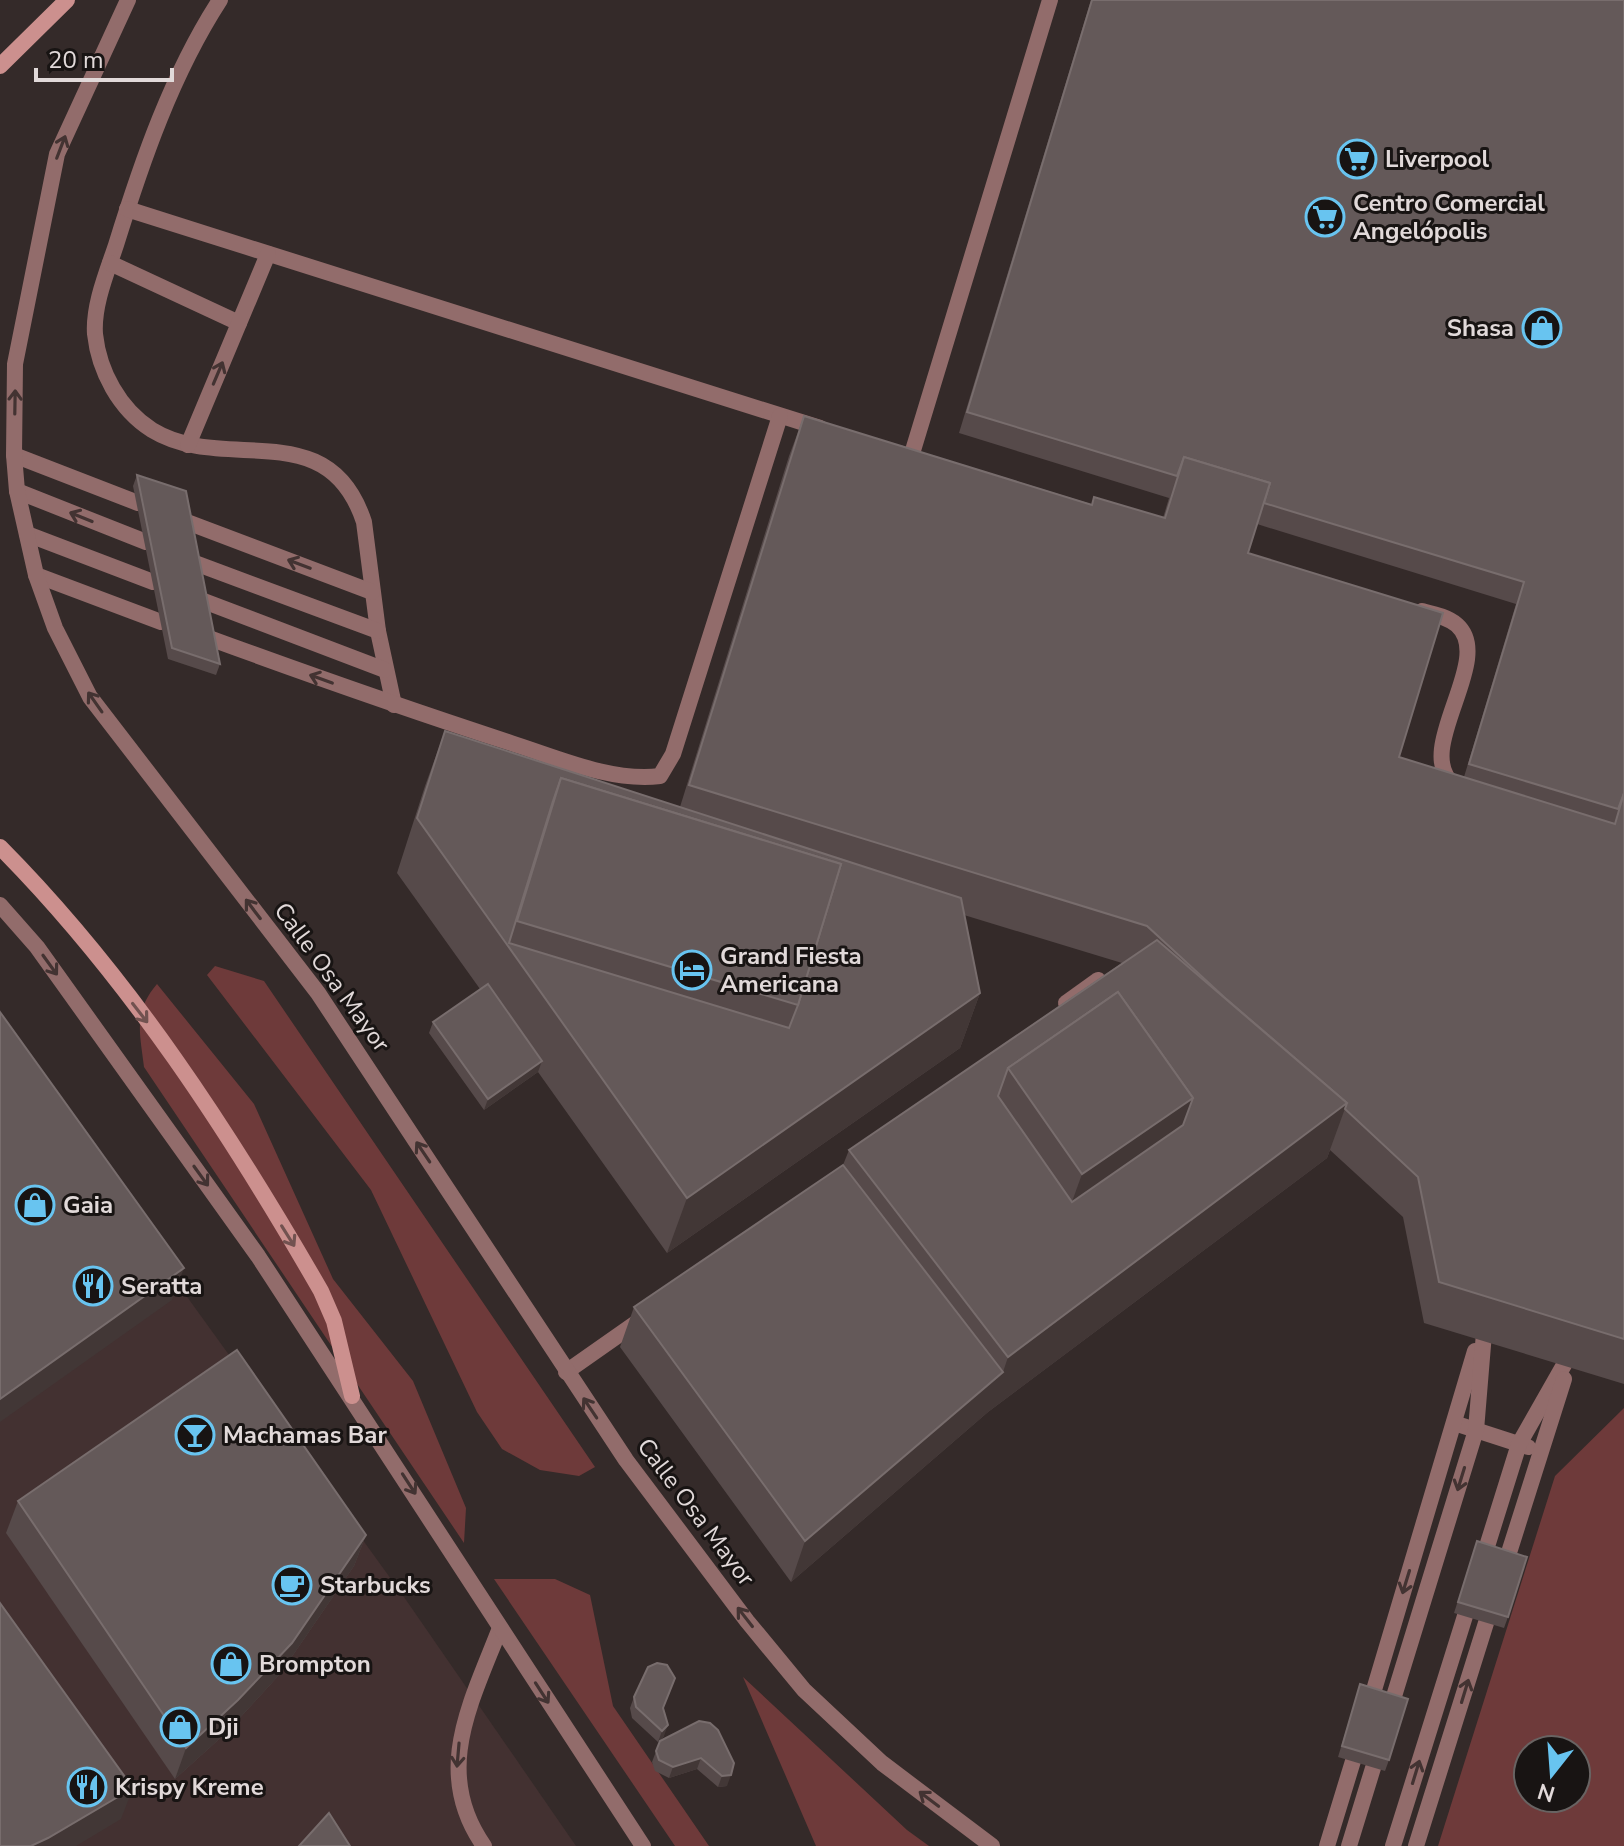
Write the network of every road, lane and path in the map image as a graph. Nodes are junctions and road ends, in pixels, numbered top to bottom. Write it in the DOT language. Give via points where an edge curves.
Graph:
graph roads {
  1 [pos="67,0"];
  2 [pos="128,0"];
  3 [pos="220,0"];
  4 [pos="1050,0"];
  5 [pos="0,66"];
  6 [pos="127,209"];
  7 [pos="268,254"];
  8 [pos="110,263"];
  9 [pos="239,323"];
  10 [pos="780,416"];
  11 [pos="838,434"];
  12 [pos="188,445"];
  13 [pos="882,448"];
  14 [pos="14,455"];
  15 [pos="17,491"];
  16 [pos="138,503"];
  17 [pos="187,522"];
  18 [pos="27,534"];
  19 [pos="146,542"];
  20 [pos="195,563"];
  21 [pos="36,575"];
  22 [pos="153,582"];
  23 [pos="372,592"];
  24 [pos="201,600"];
  25 [pos="1398,603"];
  26 [pos="161,622"];
  27 [pos="378,631"];
  28 [pos="209,638"];
  29 [pos="385,670"];
  30 [pos="394,705"];
  31 [pos="1464,792"];
  32 [pos="0,847"];
  33 [pos="0,905"];
  34 [pos="1098,980"];
  35 [pos="1048,1017"];
  36 [pos="661,1304"];
  37 [pos="566,1372"];
  38 [pos="352,1396"];
  39 [pos="1454,1423"];
  40 [pos="1476,1430"];
  41 [pos="1519,1444"];
  42 [pos="1541,1451"];
  43 [pos="1484,1556"];
  44 [pos="1506,1562"];
  45 [pos="1465,1616"];
  46 [pos="1486,1623"];
  47 [pos="500,1628"];
  48 [pos="1371,1700"];
  49 [pos="1391,1706"];
  50 [pos="1353,1761"];
  51 [pos="1373,1768"];
  52 [pos="484,1846"];
  53 [pos="643,1846"];
  54 [pos="992,1846"];
  55 [pos="1327,1846"];
  56 [pos="1349,1846"];
  57 [pos="1393,1846"];
  58 [pos="1416,1846"];
  1 -- 5 [label="main road"];
  14 -- 2 [label="street, Calle Osa Mayor, one-way" via="15,364 57,154"];
  3 -- 6 [label="street" via="171,94"];
  4 -- 13 [label="street" via="918,460"];
  6 -- 7 [label="street"];
  6 -- 8 [label="street"];
  7 -- 9 [label="street"];
  7 -- 10 [label="street"];
  8 -- 9 [label="street"];
  8 -- 12 [label="street" via="95,331 103,370 122,404 152,430"];
  12 -- 9 [label="street, one-way"];
  10 -- 11 [label="street"];
  10 -- 30 [label="street" via="673,754 660,776 634,780"];
  12 -- 23 [label="street" via="303,455 340,479 364,522"];
  14 -- 15 [label="street, Calle Osa Mayor"];
  14 -- 16 [label="street"];
  15 -- 18 [label="street, Calle Osa Mayor"];
  19 -- 15 [label="street, one-way"];
  23 -- 17 [label="street, one-way"];
  18 -- 21 [label="street, Calle Osa Mayor"];
  18 -- 22 [label="street"];
  20 -- 27 [label="street"];
  21 -- 26 [label="street"];
  37 -- 21 [label="street, Calle Osa Mayor, one-way" via="318,993 90,697 55,628"];
  23 -- 27 [label="street"];
  24 -- 29 [label="street"];
  25 -- 31 [label="street" via="1443,617 1459,626 1467,641 1441,751 1441,768"];
  27 -- 29 [label="street"];
  30 -- 28 [label="street, one-way"];
  29 -- 30 [label="street"];
  32 -- 38 [label="main road, one-way" via="54,901 188,1075 321,1291"];
  33 -- 38 [label="street, one-way" via="46,959"];
  34 -- 35 [label="street"];
  36 -- 37 [label="street"];
  54 -- 37 [label="street, Calle Osa Mayor, one-way" via="882,1763 804,1690 626,1460"];
  38 -- 47 [label="street, one-way"];
  39 -- 40 [label="street"];
  39 -- 40 [label="street" via="1485,1319"];
  39 -- 48 [label="street, one-way"];
  40 -- 41 [label="street"];
  40 -- 49 [label="street, one-way"];
  41 -- 42 [label="street"];
  41 -- 42 [label="street" via="1574,1347"];
  41 -- 43 [label="street"];
  42 -- 44 [label="street"];
  57 -- 45 [label="street, one-way"];
  58 -- 46 [label="street, one-way"];
  47 -- 52 [label="street, one-way" via="458,1748 457,1788 471,1828"];
  47 -- 53 [label="street, one-way"];
  50 -- 55 [label="street"];
  51 -- 56 [label="street"];
}
